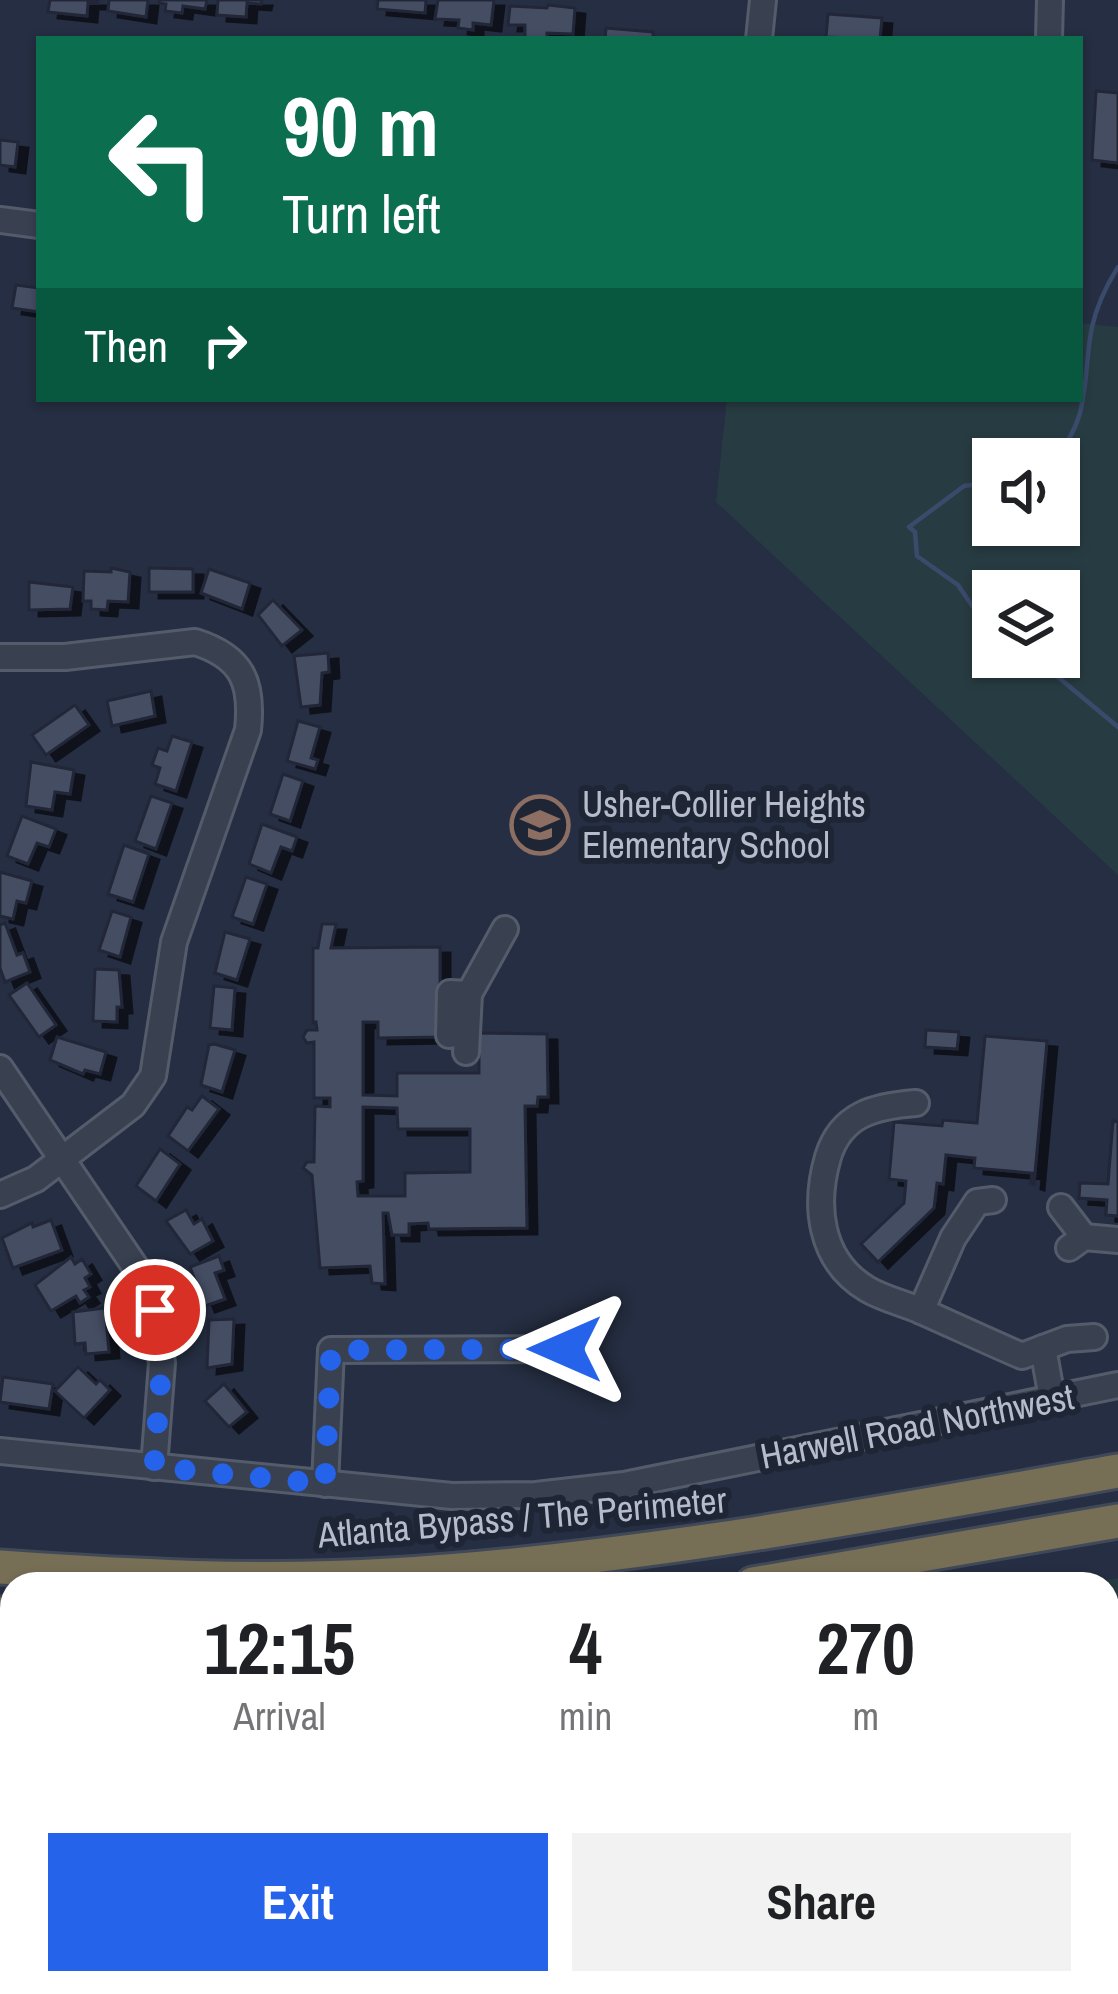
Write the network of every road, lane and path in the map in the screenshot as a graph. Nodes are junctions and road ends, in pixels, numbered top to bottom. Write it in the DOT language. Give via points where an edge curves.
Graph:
graph roads {
  1 [pos="764,0"];
  2 [pos="1050,0"];
  3 [pos="759,36"];
  4 [pos="1049,36"];
  5 [pos="0,220"];
  6 [pos="36,225"];
  7 [pos="0,657"];
  8 [pos="506,929"];
  9 [pos="458,1043"];
  10 [pos="0,1068"];
  11 [pos="916,1103"];
  12 [pos="62,1160"];
  13 [pos="0,1195"];
  14 [pos="993,1200"];
  15 [pos="1061,1207"];
  16 [pos="1118,1240"];
  17 [pos="921,1311"];
  18 [pos="586,1326"];
  19 [pos="1094,1337"];
  20 [pos="1042,1348"];
  21 [pos="1118,1385"];
  22 [pos="1052,1398"];
  23 [pos="0,1451"];
  24 [pos="154,1467"];
  25 [pos="1118,1471"];
  26 [pos="325,1484"];
  27 [pos="1118,1521"];
  28 [pos="0,1567"];
  29 [pos="66,1572"];
  30 [pos="407,1572"];
  31 [pos="823,1572"];
  1 -- 3 [label="street"];
  2 -- 4 [label="street"];
  5 -- 6 [label="street"];
  7 -- 12 [label="street" via="195,642 231,660 251,699 248,730 173,942 153,1076 133,1105"];
  8 -- 9 [label="street" via="456,987"];
  10 -- 12 [label="street"];
  11 -- 17 [label="street" via="879,1106 849,1120 819,1187 834,1258 865,1288"];
  12 -- 13 [label="street"];
  12 -- 24 [label="street" via="155,1310 162,1363"];
  14 -- 17 [label="street" via="976,1202"];
  15 -- 16 [label="street" via="1076,1242"];
  17 -- 20 [label="street" via="1022,1356"];
  18 -- 26 [label="street" via="565,1349 331,1350"];
  19 -- 20 [label="street"];
  20 -- 22 [label="street"];
  21 -- 22 [label="street, Harwell Road Northwest"];
  22 -- 26 [label="street, Harwell Road Northwest" via="623,1485 452,1496"];
  23 -- 24 [label="street, Harwell Road Northwest"];
  24 -- 26 [label="street, Harwell Road Northwest"];
  25 -- 30 [label="highway, Atlanta Bypass / The Perimeter" via="696,1544"];
  27 -- 31 [label="highway"];
  28 -- 29 [label="highway, Atlanta Bypass / The Perimeter"];
}
